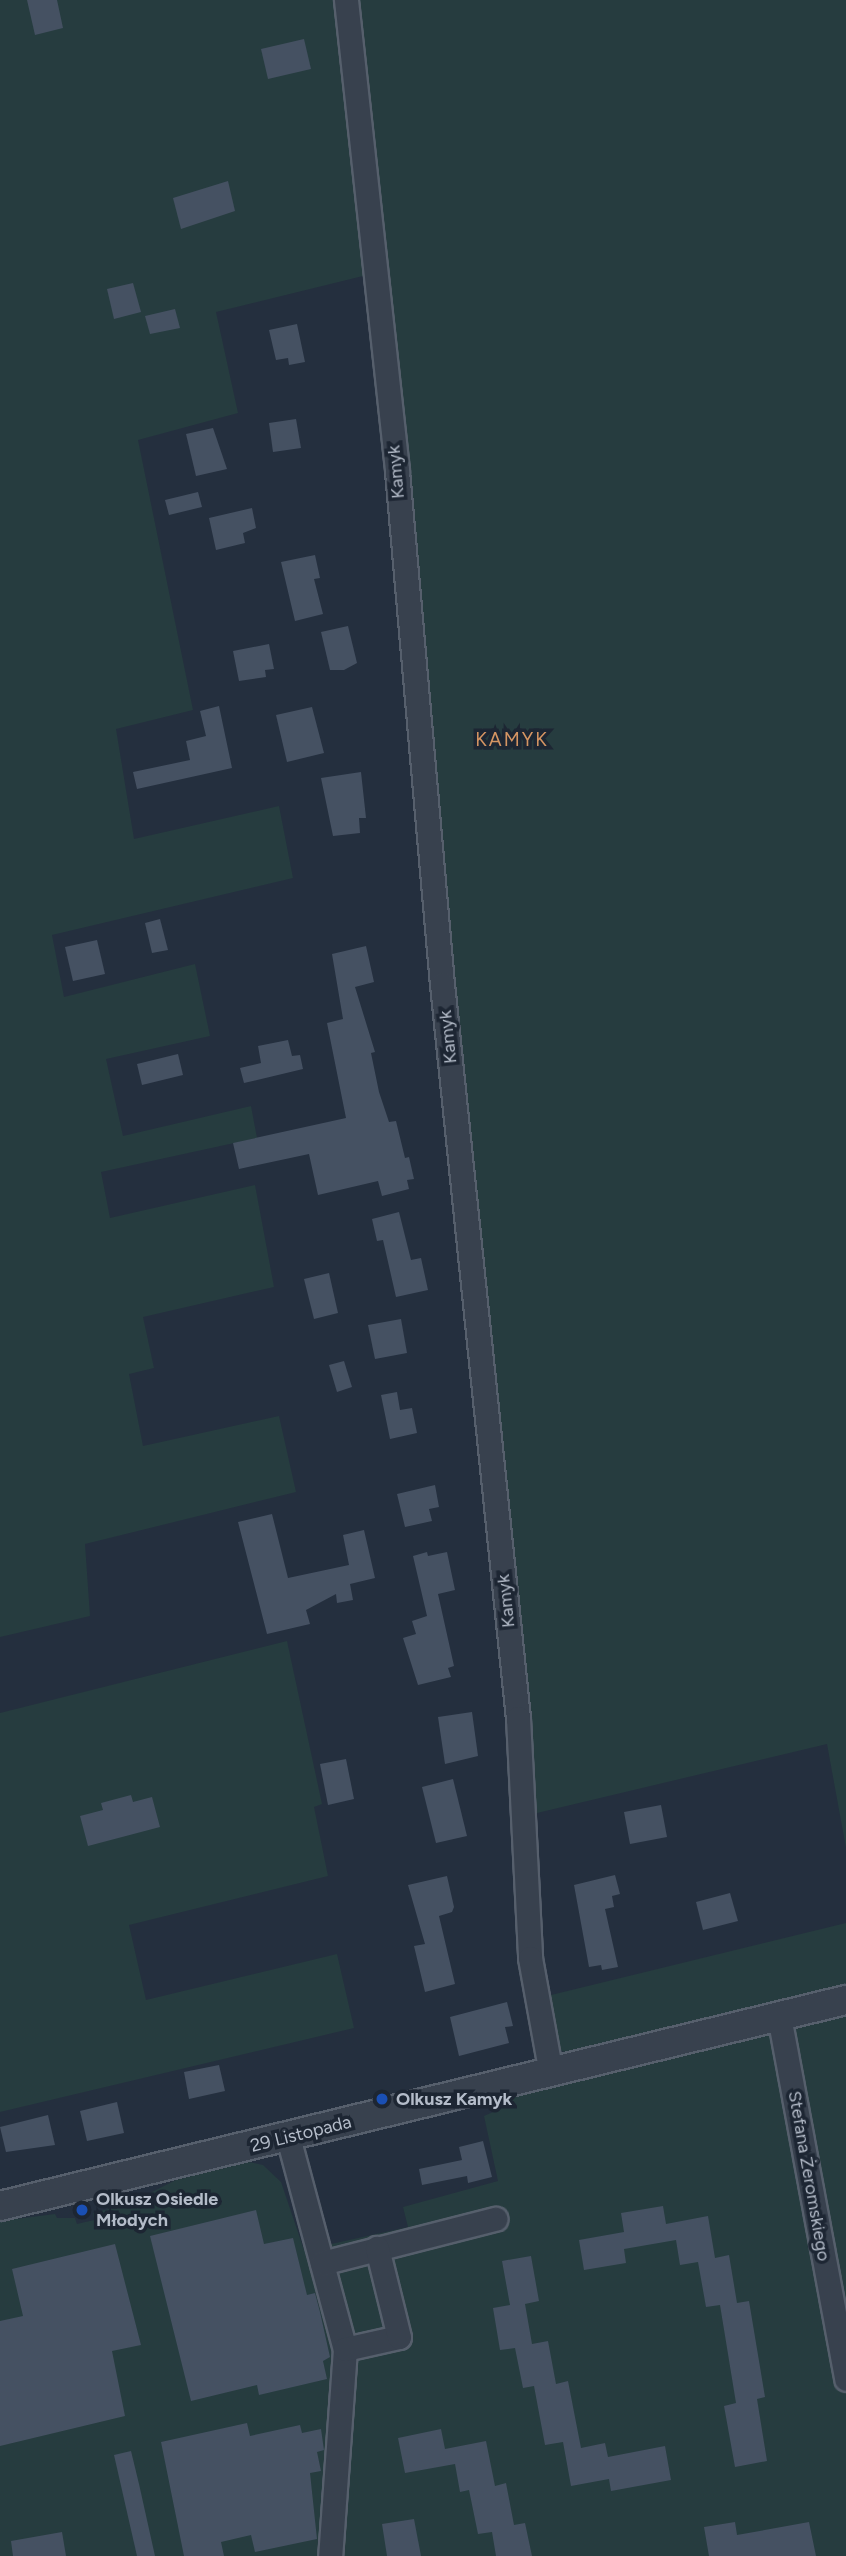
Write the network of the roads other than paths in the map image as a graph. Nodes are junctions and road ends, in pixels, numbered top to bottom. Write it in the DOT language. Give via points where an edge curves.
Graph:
graph roads {
  1 [pos="346,0"];
  2 [pos="846,2000"];
  3 [pos="779,2016"];
  4 [pos="551,2073"];
  5 [pos="288,2137"];
  6 [pos="0,2206"];
  7 [pos="495,2219"];
  8 [pos="377,2248"];
  9 [pos="322,2263"];
  10 [pos="345,2350"];
  11 [pos="846,2379"];
  12 [pos="330,2556"];
  1 -- 4 [label="street, Kamyk" via="397,471 442,984 516,1704 530,1958"];
  2 -- 3 [label="street, 29 Listopada"];
  3 -- 4 [label="street, 29 Listopada"];
  3 -- 11 [label="street, Stefana Żeromskiego"];
  4 -- 5 [label="street, 29 Listopada"];
  5 -- 6 [label="street, 29 Listopada"];
  5 -- 9 [label="street"];
  7 -- 8 [label="street"];
  8 -- 9 [label="street"];
  8 -- 10 [label="street" via="399,2337"];
  9 -- 10 [label="street"];
  10 -- 12 [label="street"];
}
